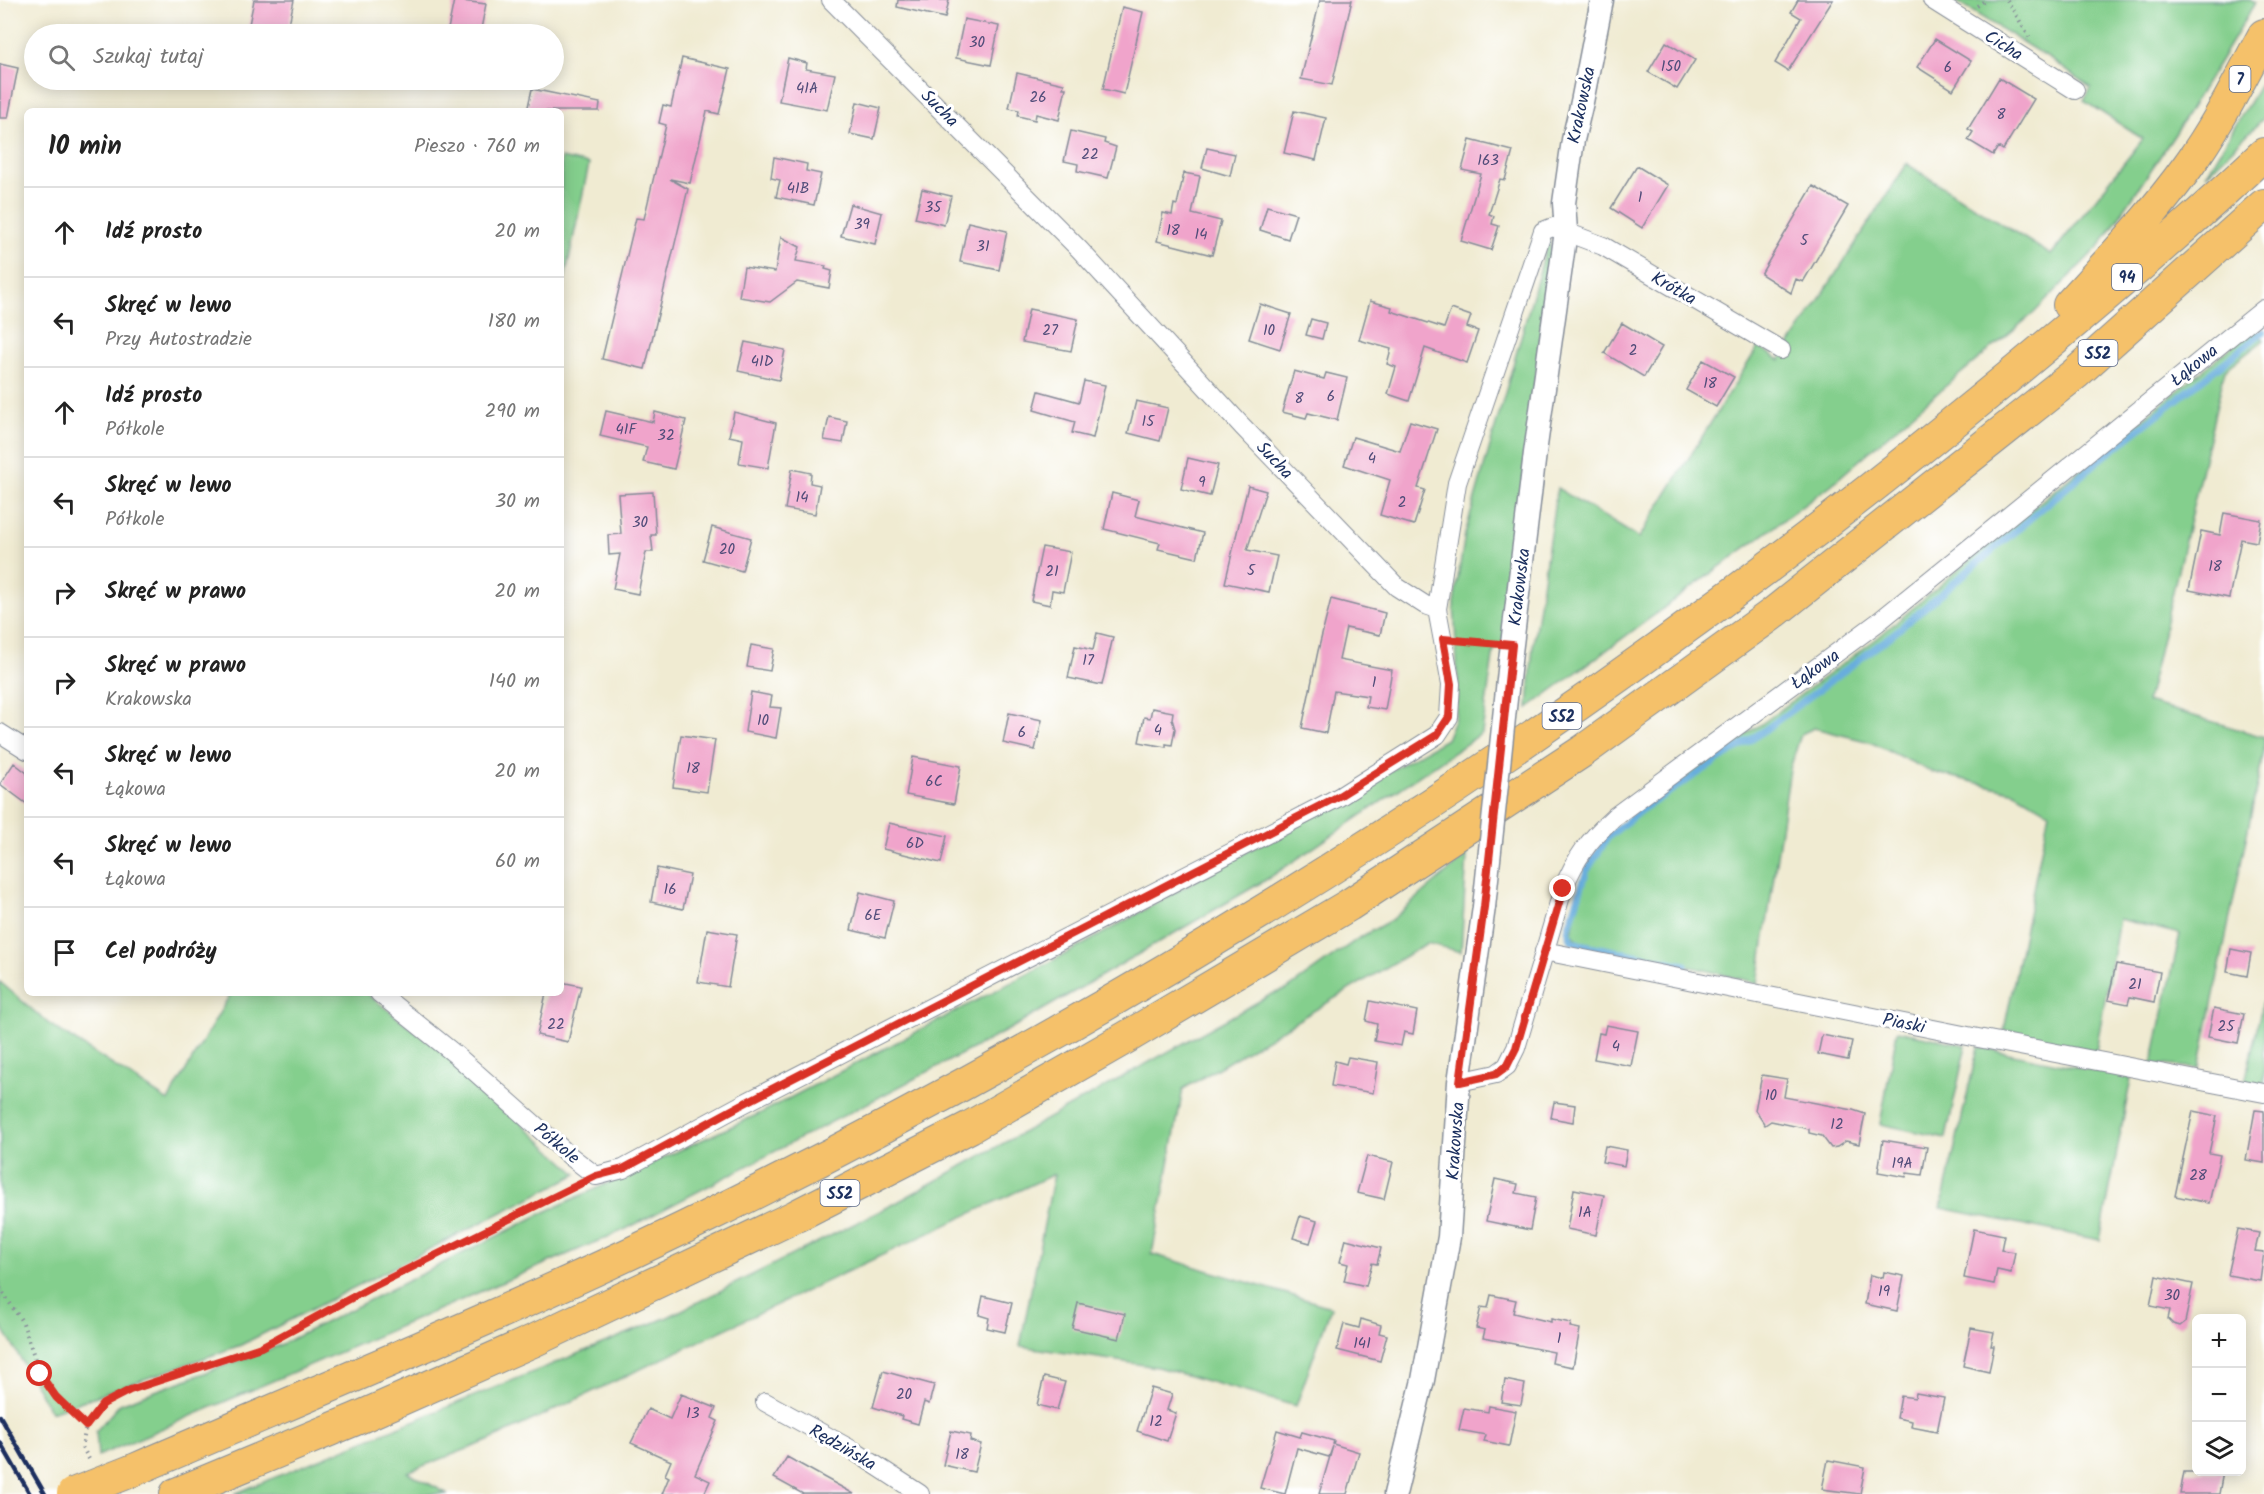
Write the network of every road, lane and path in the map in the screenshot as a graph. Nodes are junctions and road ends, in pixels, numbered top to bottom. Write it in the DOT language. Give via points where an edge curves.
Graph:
graph roads {
  1 [pos="831,0"];
  2 [pos="1602,0"];
  3 [pos="1932,0"];
  4 [pos="2264,35"];
  5 [pos="2075,90"];
  6 [pos="2264,154"];
  7 [pos="2264,205"];
  8 [pos="1566,231"];
  9 [pos="2264,309"];
  10 [pos="1781,350"];
  11 [pos="1986,396"];
  12 [pos="1437,609"];
  13 [pos="1443,639"];
  14 [pos="1511,653"];
  15 [pos="0,733"];
  16 [pos="24,748"];
  17 [pos="1544,951"];
  18 [pos="383,996"];
  19 [pos="1460,1082"];
  20 [pos="2264,1093"];
  21 [pos="596,1176"];
  22 [pos="0,1288"];
  23 [pos="765,1402"];
  24 [pos="86,1426"];
  25 [pos="82,1447"];
  26 [pos="73,1494"];
  27 [pos="176,1494"];
  28 [pos="920,1494"];
  29 [pos="1395,1494"];
  1 -- 12 [label="street, Sucha" via="1079,249 1397,587"];
  2 -- 8 [label="street, Krakowska" via="1573,140 1564,202"];
  3 -- 5 [label="street, Cicha"];
  4 -- 11 [label="highway, 7" via="2216,124 2172,188"];
  6 -- 11 [label="highway, 94"];
  7 -- 27 [label="highway, S52" via="2075,374 1771,615 1583,750 1349,905 970,1127 796,1216 535,1340"];
  8 -- 10 [label="street, Krótka" via="1603,246"];
  8 -- 12 [label="street" via="1553,227 1543,231 1457,483"];
  8 -- 14 [label="street, Krakowska"];
  9 -- 17 [label="street, Łąkowa" via="1877,624 1614,817 1592,837 1574,863"];
  11 -- 26 [label="highway, S52, bridge" via="1769,567 1528,740 1371,844 1124,994 886,1125 700,1220 510,1308"];
  12 -- 13 [label="street, Półkole"];
  13 -- 14 [label="path"];
  13 -- 21 [label="street, Półkole" via="1451,684 1449,717 1437,735 1328,802 623,1169"];
  14 -- 19 [label="street, Krakowska, bridge" via="1484,907"];
  15 -- 16 [label="street"];
  17 -- 19 [label="street, Łąkowa" via="1516,1048 1507,1066 1496,1074"];
  17 -- 20 [label="street, Piaski"];
  18 -- 21 [label="street, Półkole"];
  19 -- 29 [label="street, Krakowska" via="1449,1237 1424,1380"];
  21 -- 24 [label="path" via="368,1289 261,1347 130,1390 103,1404"];
  22 -- 24 [label="path" via="23,1323 40,1374 56,1397"];
  23 -- 28 [label="street, Rędzińska" via="854,1451"];
  24 -- 25 [label="path"];
}
